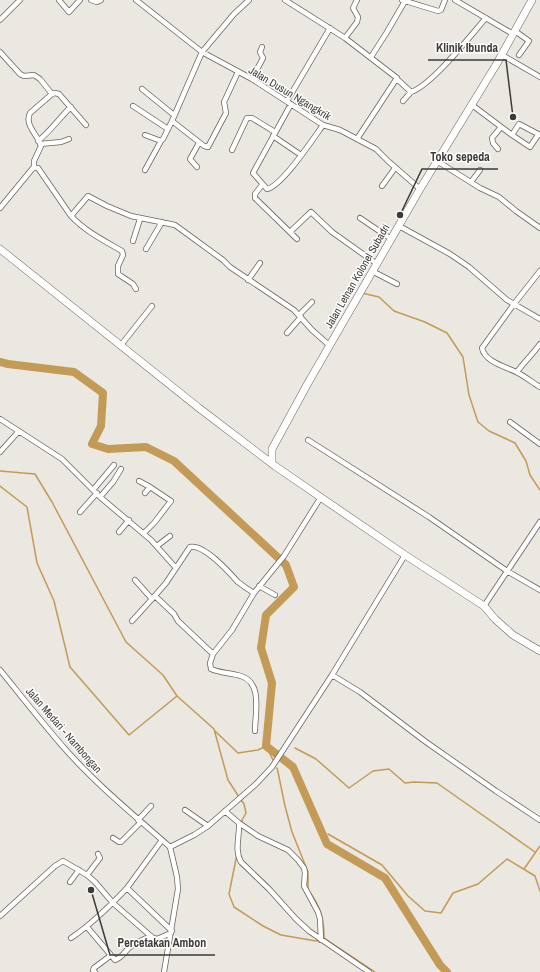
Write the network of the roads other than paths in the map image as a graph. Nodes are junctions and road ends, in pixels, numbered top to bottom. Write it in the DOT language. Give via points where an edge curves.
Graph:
graph roads {
  1 [pos="20,0"];
  2 [pos="59,0"];
  3 [pos="80,0"];
  4 [pos="91,0"];
  5 [pos="101,0"];
  6 [pos="136,0"];
  7 [pos="249,0"];
  8 [pos="285,0"];
  9 [pos="357,0"];
  10 [pos="445,0"];
  11 [pos="455,0"];
  12 [pos="532,0"];
  13 [pos="403,1"];
  14 [pos="414,2"];
  15 [pos="486,18"];
  16 [pos="0,20"];
  17 [pos="330,28"];
  18 [pos="514,33"];
  19 [pos="345,38"];
  20 [pos="262,47"];
  21 [pos="0,52"];
  22 [pos="204,53"];
  23 [pos="502,55"];
  24 [pos="519,55"];
  25 [pos="370,57"];
  26 [pos="238,72"];
  27 [pos="540,78"];
  28 [pos="252,79"];
  29 [pos="397,79"];
  30 [pos="142,89"];
  31 [pos="411,92"];
  32 [pos="52,94"];
  33 [pos="403,101"];
  34 [pos="289,102"];
  35 [pos="472,105"];
  36 [pos="134,106"];
  37 [pos="71,107"];
  38 [pos="174,115"];
  39 [pos="172,121"];
  40 [pos="323,124"];
  41 [pos="86,125"];
  42 [pos="500,127"];
  43 [pos="168,129"];
  44 [pos="274,134"];
  45 [pos="145,135"];
  46 [pos="512,135"];
  47 [pos="539,135"];
  48 [pos="69,139"];
  49 [pos="357,139"];
  50 [pos="160,141"];
  51 [pos="39,142"];
  52 [pos="199,142"];
  53 [pos="498,149"];
  54 [pos="232,150"];
  55 [pos="302,155"];
  56 [pos="437,161"];
  57 [pos="145,162"];
  58 [pos="197,167"];
  59 [pos="34,168"];
  60 [pos="395,168"];
  61 [pos="145,170"];
  62 [pos="480,170"];
  63 [pos="471,182"];
  64 [pos="262,185"];
  65 [pos="382,186"];
  66 [pos="420,189"];
  67 [pos="0,208"];
  68 [pos="71,216"];
  69 [pos="360,218"];
  70 [pos="140,219"];
  71 [pos="162,222"];
  72 [pos="399,226"];
  73 [pos="540,228"];
  74 [pos="290,232"];
  75 [pos="297,239"];
  76 [pos="391,239"];
  77 [pos="133,241"];
  78 [pos="0,249"];
  79 [pos="146,249"];
  80 [pos="260,263"];
  81 [pos="377,264"];
  82 [pos="372,271"];
  83 [pos="540,271"];
  84 [pos="248,280"];
  85 [pos="397,284"];
  86 [pos="136,290"];
  87 [pos="312,302"];
  88 [pos="514,304"];
  89 [pos="152,306"];
  90 [pos="300,316"];
  91 [pos="540,319"];
  92 [pos="287,333"];
  93 [pos="540,344"];
  94 [pos="121,345"];
  95 [pos="329,345"];
  96 [pos="517,372"];
  97 [pos="540,387"];
  98 [pos="0,419"];
  99 [pos="510,422"];
  100 [pos="19,431"];
  101 [pos="308,440"];
  102 [pos="540,444"];
  103 [pos="272,449"];
  104 [pos="0,452"];
  105 [pos="263,457"];
  106 [pos="272,463"];
  107 [pos="114,465"];
  108 [pos="121,469"];
  109 [pos="139,481"];
  110 [pos="150,487"];
  111 [pos="97,493"];
  112 [pos="145,493"];
  113 [pos="321,497"];
  114 [pos="80,512"];
  115 [pos="129,520"];
  116 [pos="540,522"];
  117 [pos="119,532"];
  118 [pos="144,533"];
  119 [pos="170,536"];
  120 [pos="157,546"];
  121 [pos="405,555"];
  122 [pos="176,568"];
  123 [pos="507,571"];
  124 [pos="135,580"];
  125 [pos="260,586"];
  126 [pos="540,590"];
  127 [pos="254,593"];
  128 [pos="275,595"];
  129 [pos="153,598"];
  130 [pos="484,606"];
  131 [pos="132,621"];
  132 [pos="540,651"];
  133 [pos="213,654"];
  134 [pos="0,670"];
  135 [pos="332,675"];
  136 [pos="255,731"];
  137 [pos="151,806"];
  138 [pos="185,810"];
  139 [pos="225,811"];
  140 [pos="540,820"];
  141 [pos="140,821"];
  142 [pos="238,822"];
  143 [pos="208,826"];
  144 [pos="113,838"];
  145 [pos="162,840"];
  146 [pos="170,848"];
  147 [pos="98,854"];
  148 [pos="79,870"];
  149 [pos="87,875"];
  150 [pos="70,882"];
  151 [pos="127,888"];
  152 [pos="113,902"];
  153 [pos="0,916"];
  154 [pos="87,928"];
  155 [pos="171,932"];
  156 [pos="151,936"];
  157 [pos="71,938"];
  158 [pos="321,940"];
  159 [pos="110,956"];
  160 [pos="95,972"];
  161 [pos="164,972"];
  162 [pos="368,972"];
  1 -- 16 [label="street"];
  2 -- 3 [label="street" via="69,12"];
  4 -- 5 [label="street"];
  6 -- 22 [label="street, Jalan Dusun Ngangkrik"];
  7 -- 22 [label="street" via="234,14"];
  8 -- 17 [label="street"];
  9 -- 19 [label="street" via="352,8 358,16 357,22"];
  10 -- 14 [label="street" via="438,11"];
  11 -- 15 [label="street"];
  12 -- 18 [label="main road, Jalan Letnan Kolonel Subadri"];
  13 -- 14 [label="street"];
  13 -- 25 [label="street"];
  15 -- 18 [label="street"];
  15 -- 31 [label="street" via="437,73"];
  17 -- 19 [label="street"];
  17 -- 34 [label="street"];
  18 -- 23 [label="main road, Jalan Letnan Kolonel Subadri"];
  18 -- 24 [label="street" via="529,41"];
  19 -- 25 [label="street"];
  20 -- 28 [label="street" via="260,52 263,58"];
  21 -- 32 [label="street" via="20,74 34,75"];
  22 -- 26 [label="street, Jalan Dusun Ngangkrik"];
  22 -- 38 [label="street"];
  23 -- 27 [label="street"];
  23 -- 35 [label="main road, Jalan Letnan Kolonel Subadri"];
  25 -- 29 [label="street"];
  26 -- 28 [label="street, Jalan Dusun Ngangkrik"];
  26 -- 52 [label="street" via="224,102 226,113 208,147"];
  28 -- 34 [label="street, Jalan Dusun Ngangkrik"];
  29 -- 31 [label="street"];
  29 -- 49 [label="street"];
  30 -- 38 [label="street"];
  31 -- 33 [label="street"];
  32 -- 37 [label="street" via="59,94"];
  32 -- 51 [label="street" via="28,116 28,124"];
  34 -- 40 [label="street, Jalan Dusun Ngangkrik"];
  34 -- 44 [label="street"];
  35 -- 42 [label="street"];
  35 -- 56 [label="main road, Jalan Letnan Kolonel Subadri"];
  36 -- 43 [label="street"];
  37 -- 41 [label="street"];
  37 -- 51 [label="street"];
  38 -- 39 [label="street"];
  39 -- 43 [label="street"];
  39 -- 52 [label="street"];
  40 -- 49 [label="street, Jalan Dusun Ngangkrik"];
  40 -- 55 [label="street"];
  42 -- 46 [label="street"];
  42 -- 53 [label="street" via="492,138"];
  43 -- 50 [label="street"];
  44 -- 54 [label="street" via="252,118 248,118"];
  44 -- 55 [label="street"];
  44 -- 64 [label="street" via="253,173"];
  45 -- 50 [label="street"];
  46 -- 47 [label="street" via="519,124"];
  46 -- 47 [label="street" via="530,147"];
  48 -- 51 [label="street" via="61,142"];
  49 -- 60 [label="street, Jalan Dusun Ngangkrik" via="376,149"];
  50 -- 57 [label="street"];
  50 -- 61 [label="street"];
  51 -- 59 [label="street" via="41,146 34,161"];
  52 -- 58 [label="street" via="190,160"];
  55 -- 64 [label="street" via="275,185 267,189"];
  56 -- 63 [label="street"];
  56 -- 66 [label="main road, Jalan Letnan Kolonel Subadri"];
  59 -- 67 [label="street"];
  59 -- 68 [label="street" via="39,169"];
  60 -- 65 [label="street"];
  60 -- 66 [label="street, Jalan Dusun Ngangkrik"];
  62 -- 63 [label="street"];
  63 -- 73 [label="street" via="499,197"];
  64 -- 74 [label="street" via="255,198"];
  66 -- 72 [label="main road, Jalan Letnan Kolonel Subadri"];
  68 -- 70 [label="street" via="88,196 119,212"];
  68 -- 86 [label="street" via="90,233 122,251 118,274 133,284"];
  69 -- 76 [label="street"];
  70 -- 71 [label="street"];
  70 -- 77 [label="street"];
  71 -- 79 [label="street"];
  71 -- 84 [label="street" via="180,228"];
  72 -- 76 [label="main road, Jalan Letnan Kolonel Subadri"];
  72 -- 88 [label="street" via="456,258"];
  74 -- 75 [label="street"];
  74 -- 81 [label="street" via="311,212 341,239"];
  76 -- 81 [label="main road, Jalan Letnan Kolonel Subadri"];
  78 -- 94 [label="main road"];
  80 -- 84 [label="street"];
  81 -- 82 [label="main road, Jalan Letnan Kolonel Subadri"];
  82 -- 85 [label="street"];
  82 -- 95 [label="main road, Jalan Letnan Kolonel Subadri"];
  83 -- 88 [label="street"];
  84 -- 90 [label="street"];
  87 -- 90 [label="street"];
  88 -- 91 [label="street"];
  88 -- 96 [label="street" via="482,348 483,352 498,365"];
  89 -- 94 [label="street"];
  90 -- 92 [label="street"];
  90 -- 95 [label="street"];
  93 -- 96 [label="street"];
  94 -- 105 [label="main road"];
  95 -- 103 [label="main road, Jalan Letnan Kolonel Subadri"];
  96 -- 97 [label="street"];
  98 -- 100 [label="street"];
  99 -- 102 [label="street"];
  100 -- 104 [label="street"];
  100 -- 111 [label="street" via="62,459"];
  101 -- 123 [label="street" via="429,517"];
  103 -- 105 [label="main road"];
  103 -- 106 [label="main road, Jalan Letnan Kolonel Subadri"];
  105 -- 106 [label="main road"];
  106 -- 113 [label="main road"];
  107 -- 111 [label="street"];
  108 -- 111 [label="street" via="113,482"];
  109 -- 110 [label="street"];
  110 -- 112 [label="street"];
  110 -- 118 [label="street" via="171,501"];
  111 -- 114 [label="street"];
  111 -- 115 [label="street"];
  113 -- 121 [label="main road"];
  113 -- 125 [label="street" via="284,556"];
  115 -- 117 [label="street"];
  115 -- 118 [label="street"];
  116 -- 123 [label="street"];
  118 -- 120 [label="street"];
  119 -- 120 [label="street"];
  120 -- 122 [label="street"];
  121 -- 130 [label="main road"];
  121 -- 135 [label="street"];
  122 -- 127 [label="street" via="190,547 194,546 205,551"];
  122 -- 129 [label="street"];
  123 -- 126 [label="street"];
  123 -- 130 [label="street"];
  124 -- 129 [label="street"];
  125 -- 127 [label="street"];
  125 -- 128 [label="street"];
  127 -- 133 [label="street" via="232,630"];
  129 -- 131 [label="street"];
  129 -- 133 [label="street" via="174,614 178,621"];
  130 -- 132 [label="main road" via="495,620 513,635"];
  133 -- 136 [label="street" via="209,665 211,669 241,676 252,684 256,692"];
  134 -- 141 [label="street, Jalan Medari - Nambongan" via="66,750"];
  135 -- 139 [label="street" via="276,761 256,784"];
  135 -- 140 [label="street" via="360,692 426,742"];
  137 -- 141 [label="street"];
  138 -- 143 [label="street"];
  139 -- 142 [label="street"];
  139 -- 143 [label="street"];
  141 -- 144 [label="street" via="121,842"];
  141 -- 145 [label="street, Jalan Medari - Nambongan"];
  142 -- 158 [label="street" via="241,862 296,919"];
  142 -- 158 [label="street" via="258,836 288,850 304,868 304,886 320,918"];
  143 -- 146 [label="street"];
  145 -- 146 [label="street, Jalan Medari - Nambongan"];
  145 -- 151 [label="street"];
  146 -- 155 [label="street" via="178,889"];
  147 -- 149 [label="street" via="100,858"];
  148 -- 149 [label="street"];
  148 -- 150 [label="street"];
  148 -- 153 [label="street" via="60,862"];
  149 -- 152 [label="street"];
  151 -- 152 [label="street"];
  151 -- 155 [label="street"];
  152 -- 154 [label="street"];
  152 -- 156 [label="street"];
  154 -- 157 [label="street"];
  154 -- 159 [label="street"];
  155 -- 156 [label="street" via="157,938"];
  155 -- 161 [label="street"];
  156 -- 159 [label="street" via="131,946 117,959"];
  158 -- 162 [label="street"];
  159 -- 160 [label="street" via="94,968"];
}
